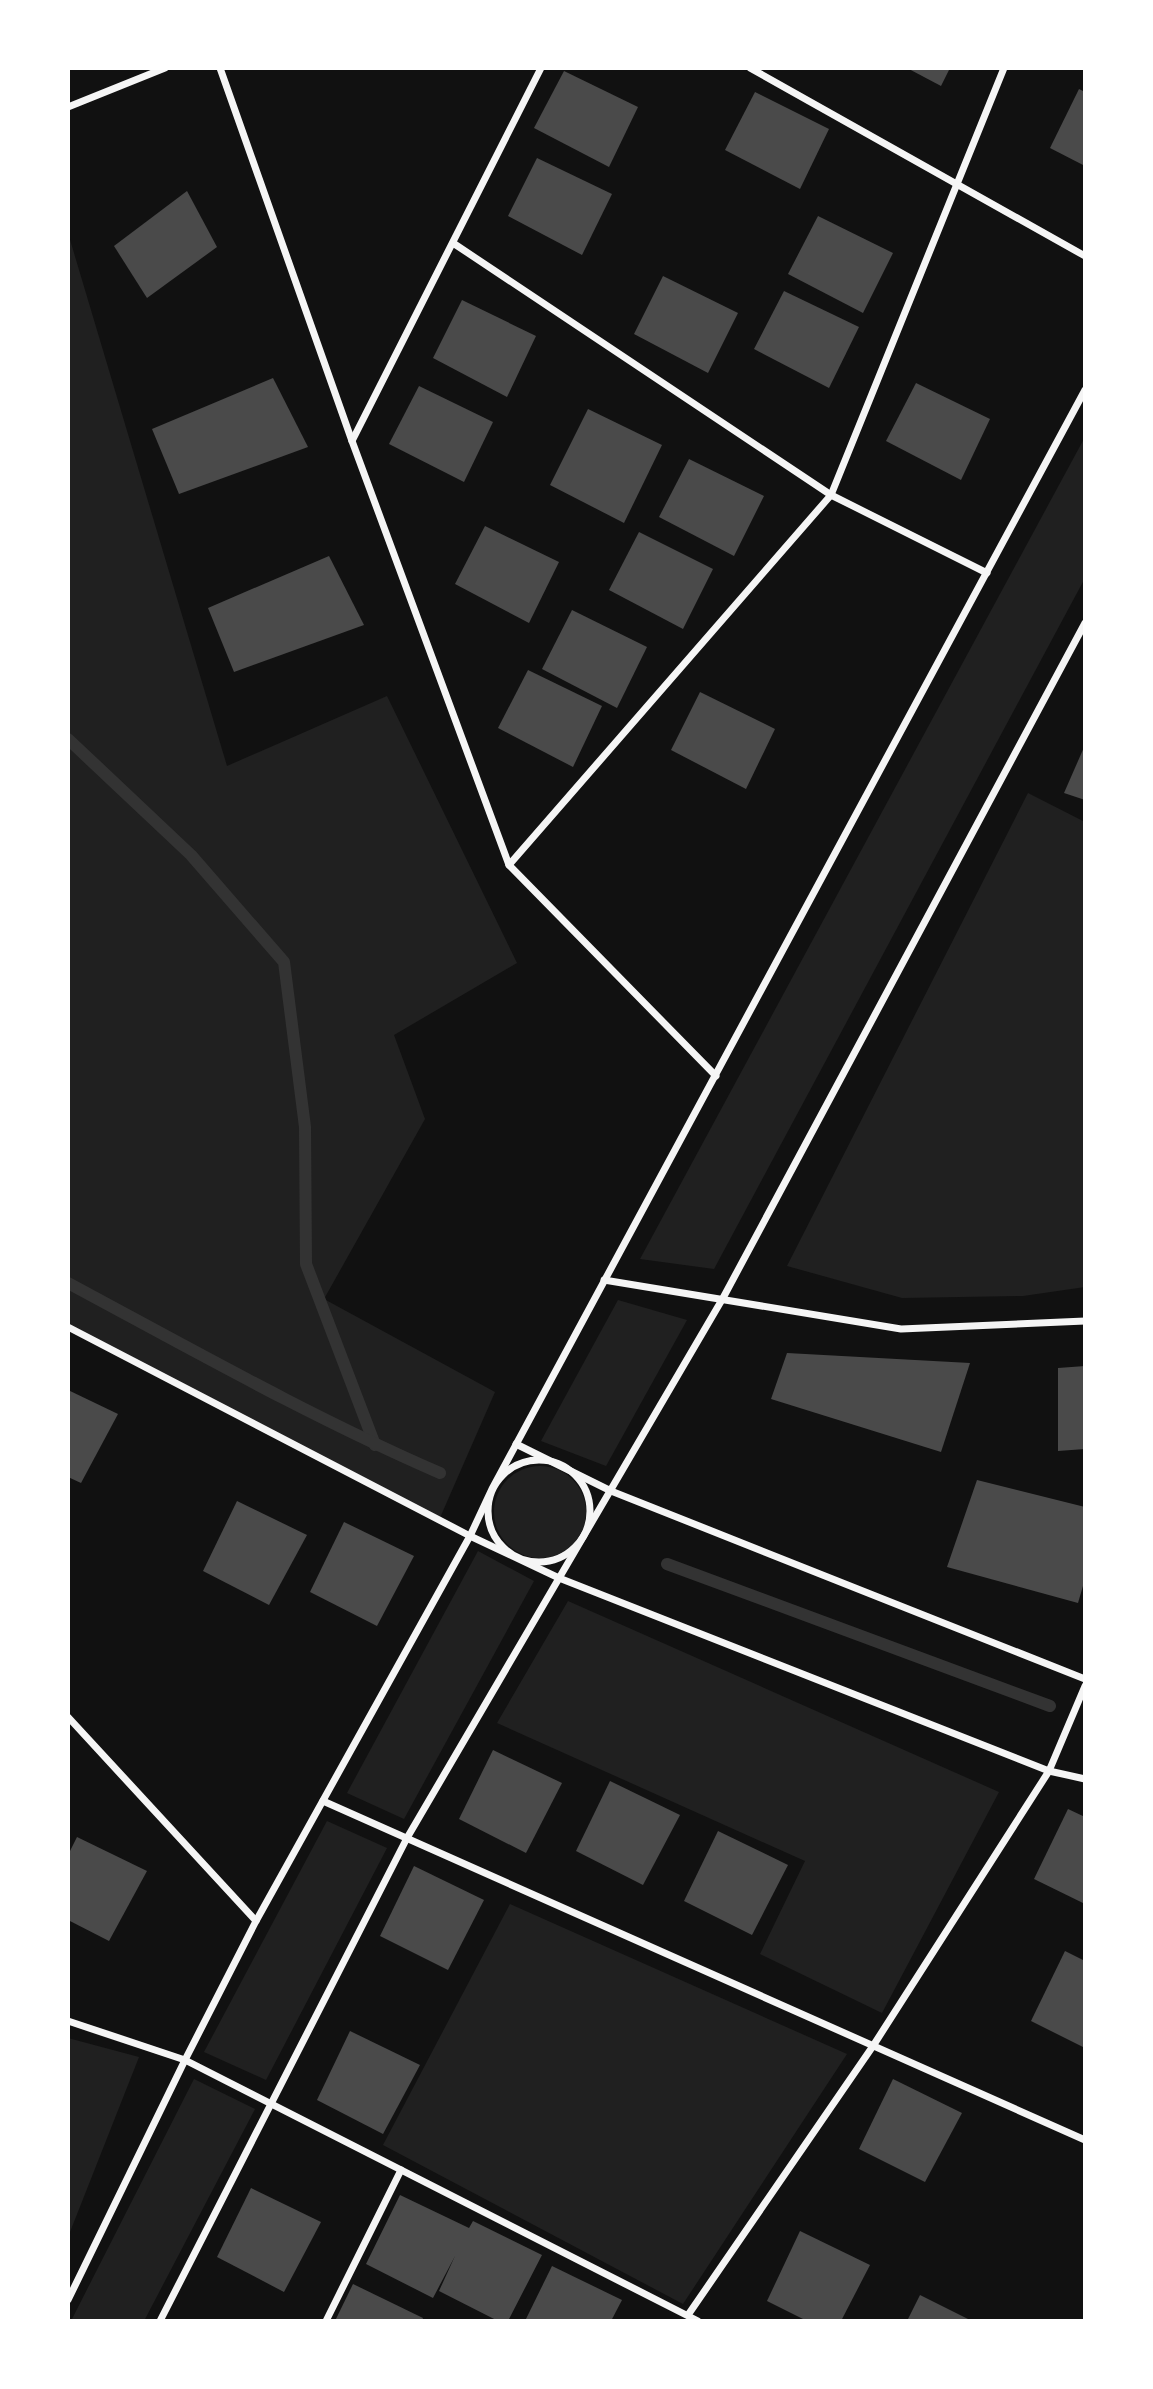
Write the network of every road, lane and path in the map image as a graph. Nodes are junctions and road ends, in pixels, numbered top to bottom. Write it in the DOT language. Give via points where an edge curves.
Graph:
graph roads {
  1 [pos="165,68"];
  2 [pos="220,68"];
  3 [pos="541,68"];
  4 [pos="750,68"];
  5 [pos="1004,68"];
  6 [pos="68,107"];
  7 [pos="957,184"];
  8 [pos="453,243"];
  9 [pos="1085,256"];
  10 [pos="1085,390"];
  11 [pos="352,440"];
  12 [pos="831,495"];
  13 [pos="987,573"];
  14 [pos="1085,623"];
  15 [pos="509,865"];
  16 [pos="716,1076"];
  17 [pos="604,1280"];
  18 [pos="723,1298"];
  19 [pos="1085,1321"];
  20 [pos="68,1327"];
  21 [pos="516,1444"];
  22 [pos="566,1467"];
  23 [pos="492,1489"];
  24 [pos="611,1491"];
  25 [pos="470,1536"];
  26 [pos="584,1536"];
  27 [pos="520,1558"];
  28 [pos="559,1578"];
  29 [pos="1085,1679"];
  30 [pos="1085,1686"];
  31 [pos="68,1717"];
  32 [pos="1049,1771"];
  33 [pos="1085,1779"];
  34 [pos="323,1801"];
  35 [pos="407,1838"];
  36 [pos="256,1921"];
  37 [pos="68,2021"];
  38 [pos="873,2046"];
  39 [pos="186,2060"];
  40 [pos="270,2102"];
  41 [pos="1085,2140"];
  42 [pos="401,2169"];
  43 [pos="68,2300"];
  44 [pos="688,2315"];
  45 [pos="160,2321"];
  46 [pos="326,2321"];
  47 [pos="698,2321"];
  1 -- 6 [label="street"];
  2 -- 11 [label="street"];
  3 -- 8 [label="street"];
  4 -- 7 [label="street"];
  5 -- 7 [label="street"];
  7 -- 9 [label="street"];
  7 -- 12 [label="street"];
  8 -- 11 [label="street"];
  8 -- 12 [label="street"];
  10 -- 13 [label="street"];
  11 -- 15 [label="street"];
  12 -- 13 [label="street"];
  12 -- 15 [label="street"];
  13 -- 16 [label="street"];
  14 -- 18 [label="street"];
  15 -- 16 [label="street"];
  16 -- 17 [label="street"];
  17 -- 18 [label="street"];
  17 -- 21 [label="street"];
  18 -- 19 [label="street" via="901,1329"];
  18 -- 24 [label="street"];
  20 -- 25 [label="street"];
  21 -- 22 [label="street"];
  21 -- 23 [label="street"];
  22 -- 23 [label="street" via="546,1460 524,1462 511,1467"];
  22 -- 24 [label="street"];
  22 -- 26 [label="street" via="586,1490 590,1521"];
  23 -- 25 [label="street"];
  23 -- 27 [label="street" via="488,1509 491,1530 508,1552"];
  24 -- 26 [label="street"];
  24 -- 29 [label="street"];
  25 -- 27 [label="street"];
  25 -- 34 [label="street"];
  26 -- 27 [label="street" via="575,1548 556,1559 534,1562"];
  26 -- 28 [label="street"];
  27 -- 28 [label="street"];
  28 -- 32 [label="street"];
  28 -- 35 [label="street"];
  30 -- 32 [label="street"];
  31 -- 36 [label="street"];
  32 -- 33 [label="street"];
  32 -- 38 [label="street"];
  34 -- 35 [label="street"];
  34 -- 36 [label="street"];
  35 -- 38 [label="street"];
  35 -- 40 [label="street"];
  36 -- 39 [label="street"];
  37 -- 39 [label="street"];
  38 -- 41 [label="street"];
  38 -- 44 [label="street"];
  39 -- 40 [label="street"];
  39 -- 43 [label="street"];
  40 -- 42 [label="street"];
  40 -- 45 [label="street"];
  42 -- 44 [label="street"];
  42 -- 46 [label="street"];
  44 -- 47 [label="street"];
}
